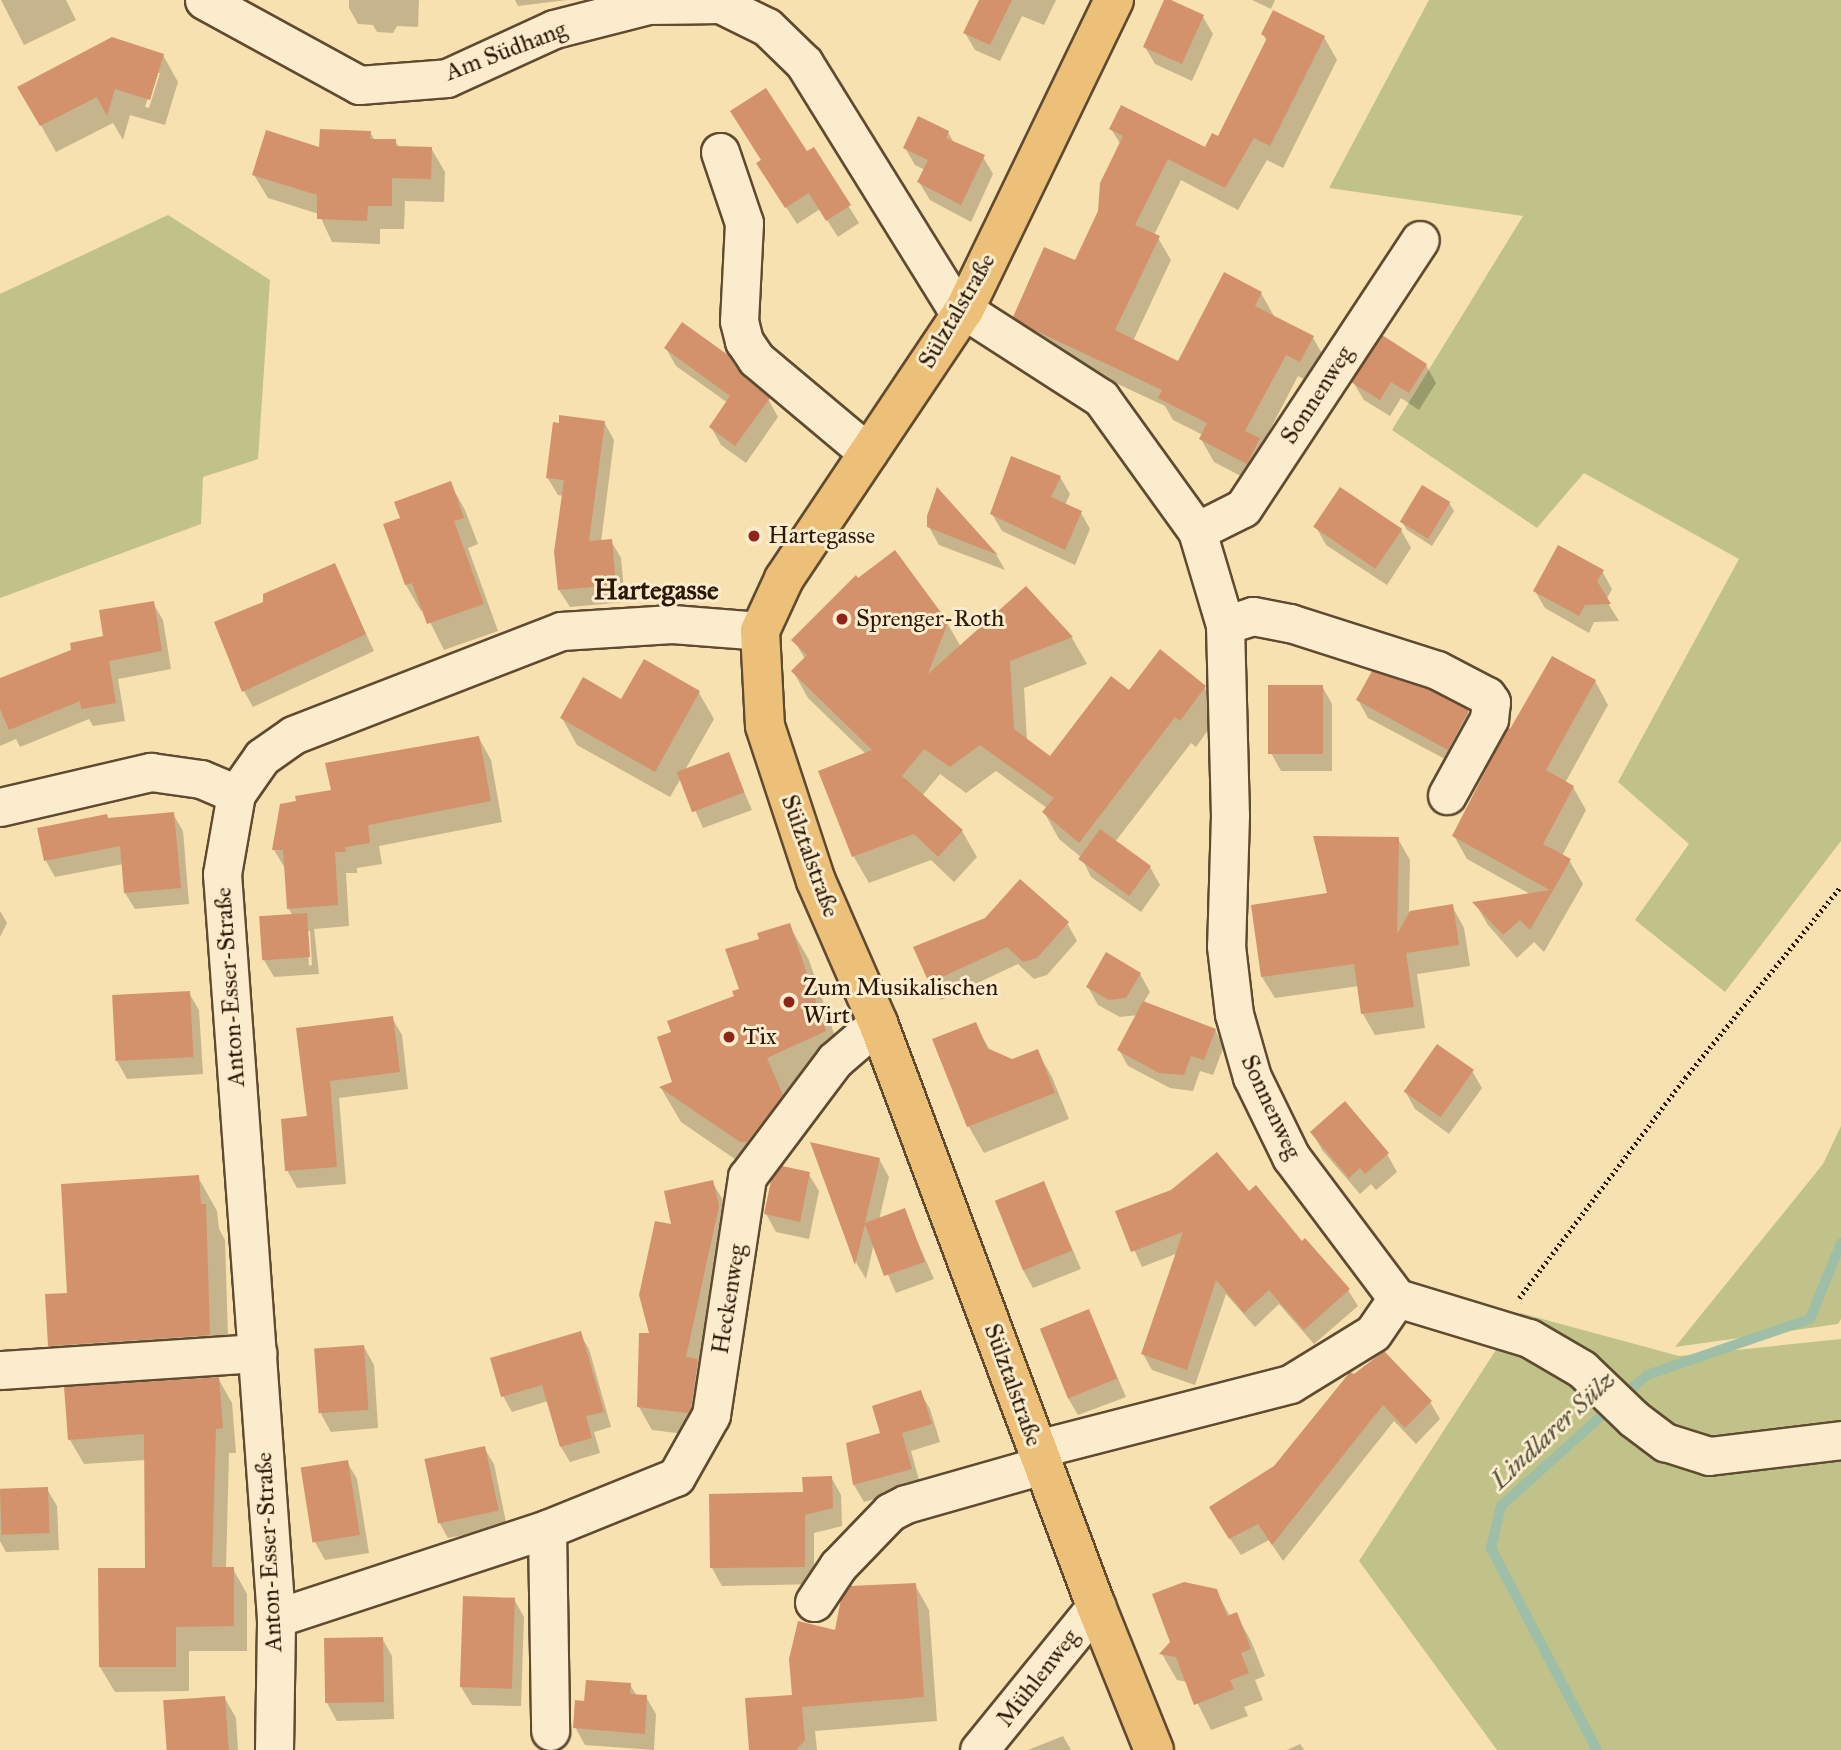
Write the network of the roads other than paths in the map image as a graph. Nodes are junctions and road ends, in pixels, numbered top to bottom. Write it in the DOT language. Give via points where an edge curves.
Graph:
graph roads {
  1 [pos="204,0"];
  2 [pos="1114,0"];
  3 [pos="720,152"];
  4 [pos="1420,240"];
  5 [pos="962,313"];
  6 [pos="868,453"];
  7 [pos="1196,531"];
  8 [pos="1225,625"];
  9 [pos="760,632"];
  10 [pos="236,793"];
  11 [pos="1447,795"];
  12 [pos="0,807"];
  13 [pos="878,1023"];
  14 [pos="1396,1298"];
  15 [pos="257,1353"];
  16 [pos="0,1370"];
  17 [pos="1841,1440"];
  18 [pos="1040,1457"];
  19 [pos="547,1529"];
  20 [pos="814,1602"];
  21 [pos="1096,1605"];
  22 [pos="276,1618"];
  23 [pos="550,1731"];
  24 [pos="274,1750"];
  25 [pos="979,1750"];
  26 [pos="1154,1750"];
  1 -- 5 [label="street, Am Südhang" via="359,85 447,78 554,30 648,5 720,4 767,27 804,63"];
  2 -- 5 [label="main road, Sülztalstraße"];
  3 -- 6 [label="street" via="744,223 739,321 744,341 756,359"];
  4 -- 7 [label="street, Sonnenweg" via="1243,508"];
  5 -- 6 [label="main road, Sülztalstraße"];
  5 -- 7 [label="street, Sonnenweg" via="1101,398"];
  6 -- 9 [label="main road, Sülztalstraße" via="784,579"];
  7 -- 8 [label="street, Sonnenweg"];
  8 -- 11 [label="street" via="1253,616 1290,623 1437,670 1487,696 1489,719"];
  8 -- 14 [label="street, Sonnenweg" via="1230,815 1226,946 1234,1014 1252,1077 1291,1157"];
  9 -- 10 [label="street, Anton-Esser-Straße" via="672,624 561,631 293,735 261,757"];
  9 -- 13 [label="main road, Sülztalstraße" via="765,726 816,881"];
  10 -- 12 [label="street" via="201,779 151,772"];
  10 -- 15 [label="street, Anton-Esser-Straße" via="222,874"];
  13 -- 18 [label="main road, Sülztalstraße"];
  13 -- 19 [label="street, Heckenweg" via="835,1060 747,1177 711,1415 677,1477"];
  14 -- 17 [label="street" via="1529,1338 1582,1369 1665,1442 1709,1456"];
  14 -- 18 [label="street" via="1373,1333 1290,1384"];
  15 -- 16 [label="street"];
  15 -- 22 [label="street, Anton-Esser-Straße"];
  18 -- 20 [label="street" via="890,1512 838,1566"];
  18 -- 21 [label="main road, Sülztalstraße"];
  19 -- 22 [label="street, Heckenweg"];
  19 -- 23 [label="street"];
  21 -- 25 [label="street, Mühlenweg"];
  21 -- 26 [label="main road, Sülztalstraße"];
  22 -- 24 [label="street, Anton-Esser-Straße"];
}
